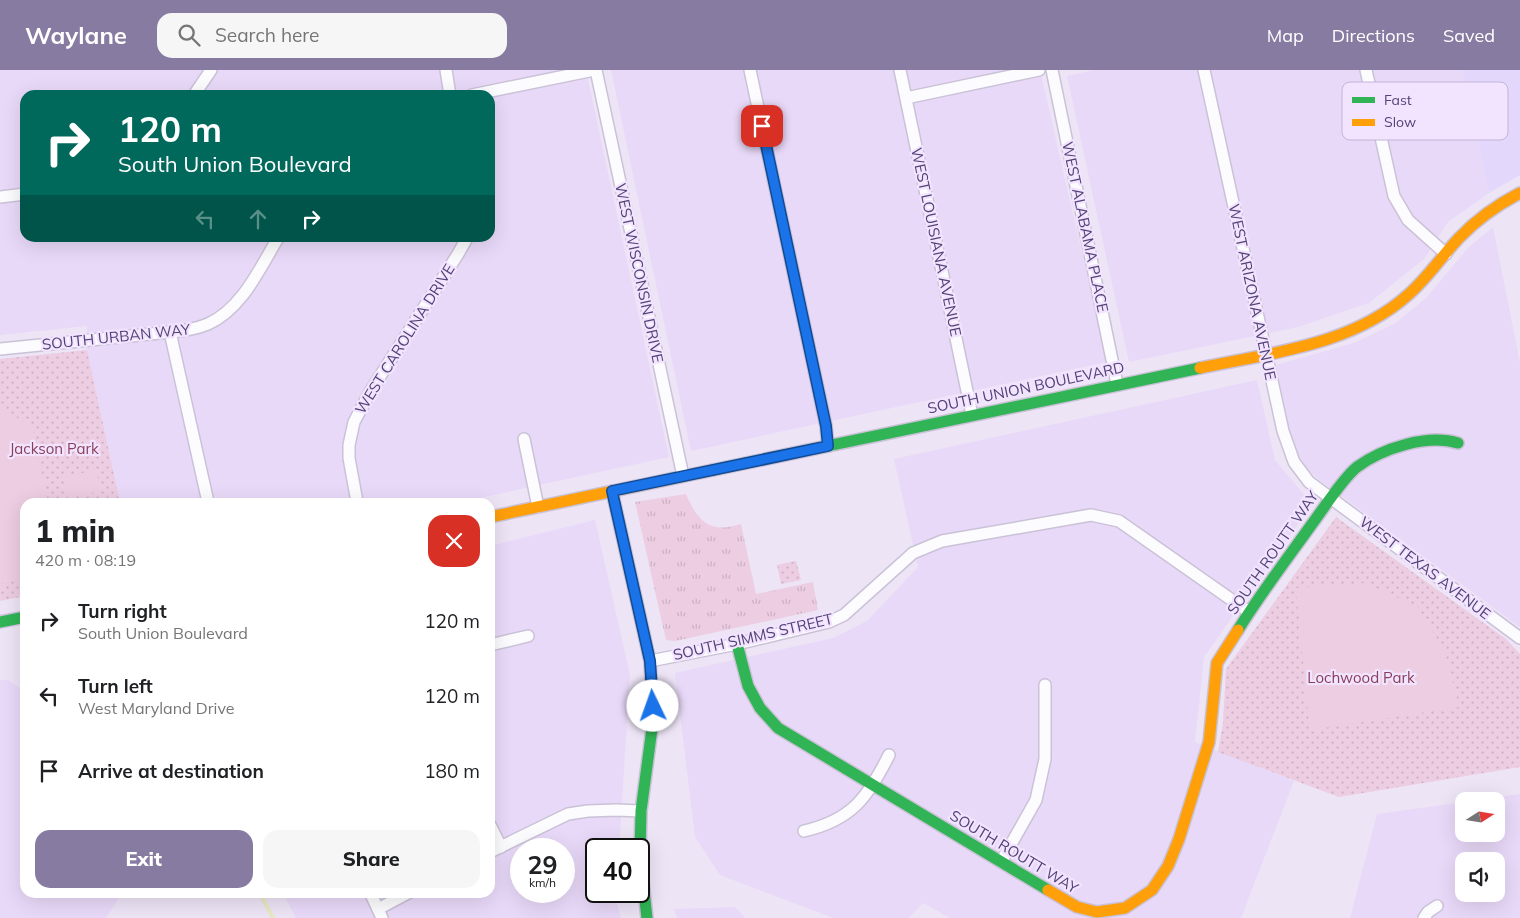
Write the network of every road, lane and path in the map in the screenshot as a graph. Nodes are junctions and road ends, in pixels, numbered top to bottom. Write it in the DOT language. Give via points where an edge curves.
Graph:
graph roads {
  1 [pos="211,70"];
  2 [pos="446,70"];
  3 [pos="595,70"];
  4 [pos="750,70"];
  5 [pos="900,70"];
  6 [pos="1039,70"];
  7 [pos="1052,70"];
  8 [pos="1204,70"];
  9 [pos="197,90"];
  10 [pos="449,90"];
  11 [pos="495,90"];
  12 [pos="906,98"];
  13 [pos="1382,140"];
  14 [pos="1520,193"];
  15 [pos="20,195"];
  16 [pos="0,197"];
  17 [pos="275,242"];
  18 [pos="465,242"];
  19 [pos="1446,254"];
  20 [pos="170,332"];
  21 [pos="0,349"];
  22 [pos="1265,354"];
  23 [pos="1117,384"];
  24 [pos="972,415"];
  25 [pos="524,439"];
  26 [pos="1458,443"];
  27 [pos="828,446"];
  28 [pos="683,476"];
  29 [pos="612,491"];
  30 [pos="207,498"];
  31 [pos="356,498"];
  32 [pos="1331,498"];
  33 [pos="538,507"];
  34 [pos="495,517"];
  35 [pos="1249,612"];
  36 [pos="20,618"];
  37 [pos="0,622"];
  38 [pos="528,636"];
  39 [pos="1520,638"];
  40 [pos="495,644"];
  41 [pos="737,644"];
  42 [pos="650,661"];
  43 [pos="1045,685"];
  44 [pos="889,755"];
  45 [pos="874,784"];
  46 [pos="641,811"];
  47 [pos="804,831"];
  48 [pos="495,849"];
  49 [pos="1001,862"];
  50 [pos="373,898"];
  51 [pos="401,898"];
  52 [pos="1437,906"];
  53 [pos="380,913"];
  54 [pos="647,918"];
  55 [pos="1424,918"];
  1 -- 9 [label="street"];
  2 -- 10 [label="street"];
  3 -- 11 [label="street"];
  3 -- 28 [label="street, WEST WISCONSIN DRIVE"];
  4 -- 27 [label="street"];
  5 -- 12 [label="street, WEST LOUISIANA AVENUE"];
  6 -- 12 [label="street"];
  7 -- 23 [label="street, WEST ALABAMA PLACE"];
  8 -- 22 [label="street, WEST ARIZONA AVENUE"];
  12 -- 24 [label="street, WEST LOUISIANA AVENUE"];
  13 -- 19 [label="street" via="1394,196 1408,220"];
  14 -- 19 [label="street, SOUTH UNION BOULEVARD" via="1478,220"];
  15 -- 16 [label="street"];
  17 -- 20 [label="street, SOUTH URBAN WAY" via="235,306 227,313 207,325"];
  18 -- 31 [label="street, WEST CAROLINA DRIVE" via="354,422 349,458"];
  19 -- 22 [label="street, SOUTH UNION BOULEVARD" via="1407,296 1373,320 1331,338"];
  20 -- 21 [label="street, SOUTH URBAN WAY"];
  20 -- 30 [label="street"];
  22 -- 23 [label="street, SOUTH UNION BOULEVARD"];
  22 -- 32 [label="street, WEST ARIZONA AVENUE" via="1283,432 1294,462 1309,482"];
  23 -- 24 [label="street, SOUTH UNION BOULEVARD"];
  24 -- 27 [label="street, SOUTH UNION BOULEVARD"];
  25 -- 33 [label="street"];
  26 -- 32 [label="street, SOUTH ROUTT WAY" via="1432,440 1372,456 1356,468"];
  27 -- 28 [label="street, SOUTH UNION BOULEVARD"];
  28 -- 29 [label="street, SOUTH UNION BOULEVARD"];
  29 -- 33 [label="street, SOUTH UNION BOULEVARD"];
  29 -- 42 [label="street"];
  32 -- 35 [label="street, SOUTH ROUTT WAY"];
  32 -- 39 [label="street, WEST TEXAS AVENUE"];
  33 -- 34 [label="street, SOUTH UNION BOULEVARD"];
  35 -- 41 [label="street, SOUTH SIMMS STREET" via="1119,521 1090,515 942,541 913,553 844,615 829,622"];
  35 -- 49 [label="street, SOUTH ROUTT WAY" via="1217,663 1209,742 1179,839 1168,866 1152,890 1125,908 1097,912 1077,907"];
  36 -- 37 [label="street"];
  38 -- 40 [label="street"];
  41 -- 42 [label="street, SOUTH SIMMS STREET"];
  41 -- 45 [label="street, SOUTH ROUTT WAY" via="748,686 760,708 778,728"];
  42 -- 46 [label="street" via="653,721"];
  43 -- 49 [label="street" via="1045,759 1036,800"];
  44 -- 45 [label="street"];
  45 -- 47 [label="street" via="862,800 840,818"];
  45 -- 49 [label="street, SOUTH ROUTT WAY"];
  46 -- 48 [label="street" via="568,814"];
  46 -- 54 [label="street" via="640,855"];
  50 -- 53 [label="street"];
  51 -- 53 [label="street"];
  52 -- 55 [label="street"];
}
